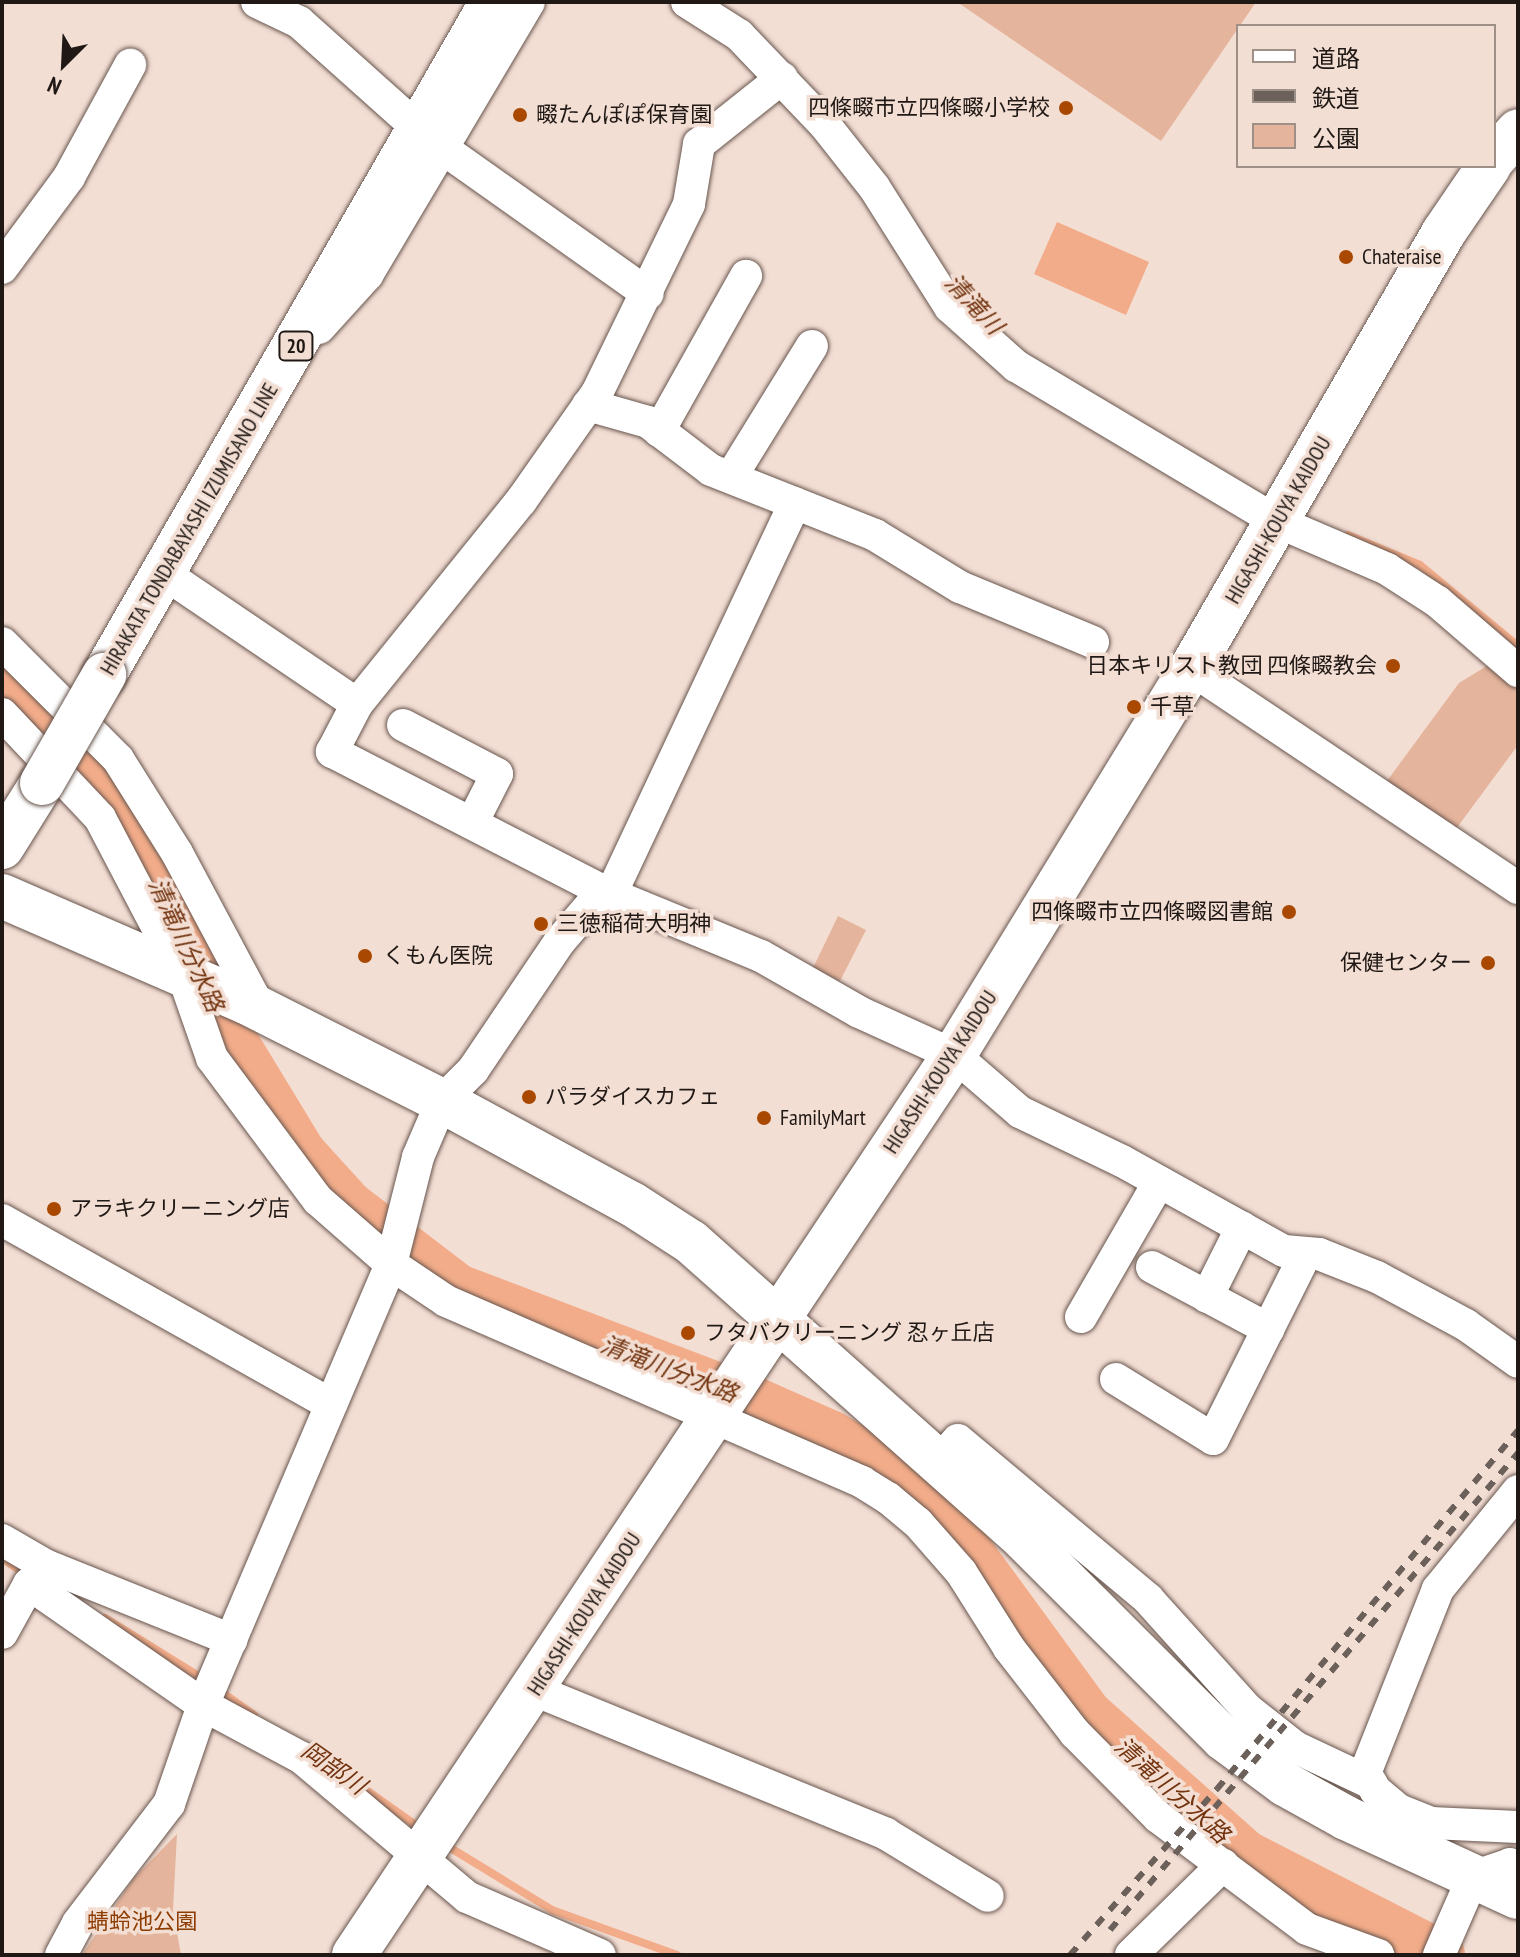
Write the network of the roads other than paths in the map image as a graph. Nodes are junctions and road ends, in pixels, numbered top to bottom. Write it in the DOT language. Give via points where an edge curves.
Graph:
graph roads {
  1 [pos="257,2"];
  2 [pos="529,2"];
  3 [pos="687,2"];
  4 [pos="481,6"];
  5 [pos="130,65"];
  6 [pos="782,78"];
  7 [pos="404,116"];
  8 [pos="1518,131"];
  9 [pos="442,148"];
  10 [pos="1496,156"];
  11 [pos="1488,168"];
  12 [pos="2,268"];
  13 [pos="746,276"];
  14 [pos="648,294"];
  15 [pos="812,346"];
  16 [pos="286,364"];
  17 [pos="588,405"];
  18 [pos="659,431"];
  19 [pos="731,477"];
  20 [pos="795,503"];
  21 [pos="1278,522"];
  22 [pos="162,572"];
  23 [pos="1093,642"];
  24 [pos="2,643"];
  25 [pos="1191,669"];
  26 [pos="1518,671"];
  27 [pos="357,704"];
  28 [pos="2,714"];
  29 [pos="403,725"];
  30 [pos="472,823"];
  31 [pos="2,847"];
  32 [pos="1518,888"];
  33 [pos="607,892"];
  34 [pos="2,896"];
  35 [pos="184,978"];
  36 [pos="254,1006"];
  37 [pos="954,1055"];
  38 [pos="442,1101"];
  39 [pos="1159,1182"];
  40 [pos="2,1220"];
  41 [pos="1242,1227"];
  42 [pos="1306,1253"];
  43 [pos="391,1264"];
  44 [pos="1152,1267"];
  45 [pos="1207,1297"];
  46 [pos="1081,1317"];
  47 [pos="775,1322"];
  48 [pos="1268,1329"];
  49 [pos="1518,1362"];
  50 [pos="1116,1379"];
  51 [pos="331,1405"];
  52 [pos="712,1416"];
  53 [pos="939,1461"];
  54 [pos="1518,1491"];
  55 [pos="2,1540"];
  56 [pos="2,1633"];
  57 [pos="232,1640"];
  58 [pos="534,1690"];
  59 [pos="209,1692"];
  60 [pos="1371,1783"];
  61 [pos="1518,1827"];
  62 [pos="429,1845"];
  63 [pos="1223,1865"];
  64 [pos="1518,1868"];
  65 [pos="1473,1877"];
  66 [pos="988,1896"];
  67 [pos="1518,1897"];
  68 [pos="61,1955"];
  69 [pos="354,1955"];
  70 [pos="600,1955"];
  71 [pos="1131,1955"];
  72 [pos="1378,1955"];
  73 [pos="1439,1955"];
  1 -- 7 [label="street" via="299,22"];
  2 -- 9 [label="street"];
  3 -- 6 [label="street" via="739,35"];
  4 -- 7 [label="street"];
  4 -- 16 [label="street, HIRAKATA TONDABAYASHI IZUMISANO LINE / 20"];
  5 -- 12 [label="street" via="69,177"];
  6 -- 14 [label="street" via="699,144 689,204"];
  6 -- 21 [label="street" via="874,187 950,307 1005,356 1151,450"];
  7 -- 16 [label="street" via="332,248"];
  8 -- 10 [label="street"];
  9 -- 14 [label="street"];
  9 -- 16 [label="street" via="367,275"];
  11 -- 21 [label="street, HIGASHI-KOUYA KAIDOU" via="1444,232"];
  13 -- 18 [label="street"];
  14 -- 17 [label="street"];
  15 -- 19 [label="street"];
  16 -- 22 [label="street, HIRAKATA TONDABAYASHI IZUMISANO LINE / 20"];
  17 -- 18 [label="street" via="648,422"];
  17 -- 27 [label="street" via="521,501"];
  18 -- 19 [label="street" via="711,470"];
  19 -- 20 [label="street"];
  20 -- 23 [label="street" via="875,535 960,587"];
  20 -- 33 [label="street"];
  21 -- 25 [label="street, HIGASHI-KOUYA KAIDOU"];
  21 -- 26 [label="street" via="1387,569 1438,602"];
  22 -- 27 [label="street"];
  22 -- 31 [label="street, HIRAKATA TONDABAYASHI IZUMISANO LINE / 20, bridge"];
  24 -- 36 [label="street" via="118,759 177,853"];
  25 -- 32 [label="street"];
  25 -- 37 [label="street, HIGASHI-KOUYA KAIDOU"];
  27 -- 30 [label="street" via="332,752"];
  28 -- 35 [label="street" via="100,818"];
  29 -- 30 [label="street" via="497,774"];
  30 -- 33 [label="street"];
  33 -- 37 [label="street" via="761,956 859,1012"];
  33 -- 38 [label="street" via="560,941 473,1070"];
  34 -- 35 [label="street"];
  35 -- 36 [label="street"];
  35 -- 43 [label="street" via="212,1058 318,1200"];
  36 -- 38 [label="street"];
  37 -- 39 [label="street" via="1020,1112"];
  37 -- 47 [label="street, HIGASHI-KOUYA KAIDOU"];
  38 -- 43 [label="street" via="418,1157"];
  38 -- 47 [label="street" via="691,1242"];
  39 -- 41 [label="street"];
  39 -- 46 [label="street"];
  40 -- 51 [label="street"];
  41 -- 42 [label="street" via="1284,1251"];
  41 -- 45 [label="street"];
  42 -- 48 [label="street"];
  42 -- 49 [label="street" via="1377,1277 1466,1325"];
  43 -- 51 [label="street"];
  43 -- 52 [label="street" via="446,1301"];
  44 -- 45 [label="street"];
  45 -- 48 [label="street"];
  47 -- 52 [label="street, HIGASHI-KOUYA KAIDOU"];
  47 -- 53 [label="street"];
  48 -- 50 [label="street" via="1213,1439"];
  51 -- 57 [label="street"];
  52 -- 58 [label="street, HIGASHI-KOUYA KAIDOU"];
  52 -- 63 [label="street" via="862,1482 918,1523 961,1572 1009,1648 1075,1733 1158,1817"];
  53 -- 60 [label="street" via="958,1440 1148,1599 1247,1709 1295,1747"];
  53 -- 65 [label="street" via="1110,1621 1223,1738 1285,1784 1346,1818"];
  54 -- 60 [label="street" via="1438,1589 1365,1773"];
  55 -- 57 [label="street" via="45,1565"];
  56 -- 59 [label="street" via="29,1584"];
  57 -- 59 [label="street"];
  58 -- 62 [label="street, HIGASHI-KOUYA KAIDOU"];
  58 -- 66 [label="street" via="886,1834"];
  59 -- 62 [label="street"];
  59 -- 68 [label="street" via="169,1804 78,1923"];
  60 -- 61 [label="street" via="1399,1810 1431,1823"];
  62 -- 69 [label="street, HIGASHI-KOUYA KAIDOU"];
  62 -- 70 [label="street" via="467,1897"];
  63 -- 71 [label="street"];
  63 -- 72 [label="street" via="1307,1929"];
  64 -- 65 [label="street" via="1510,1864"];
  65 -- 67 [label="street"];
  65 -- 73 [label="street"];
}
